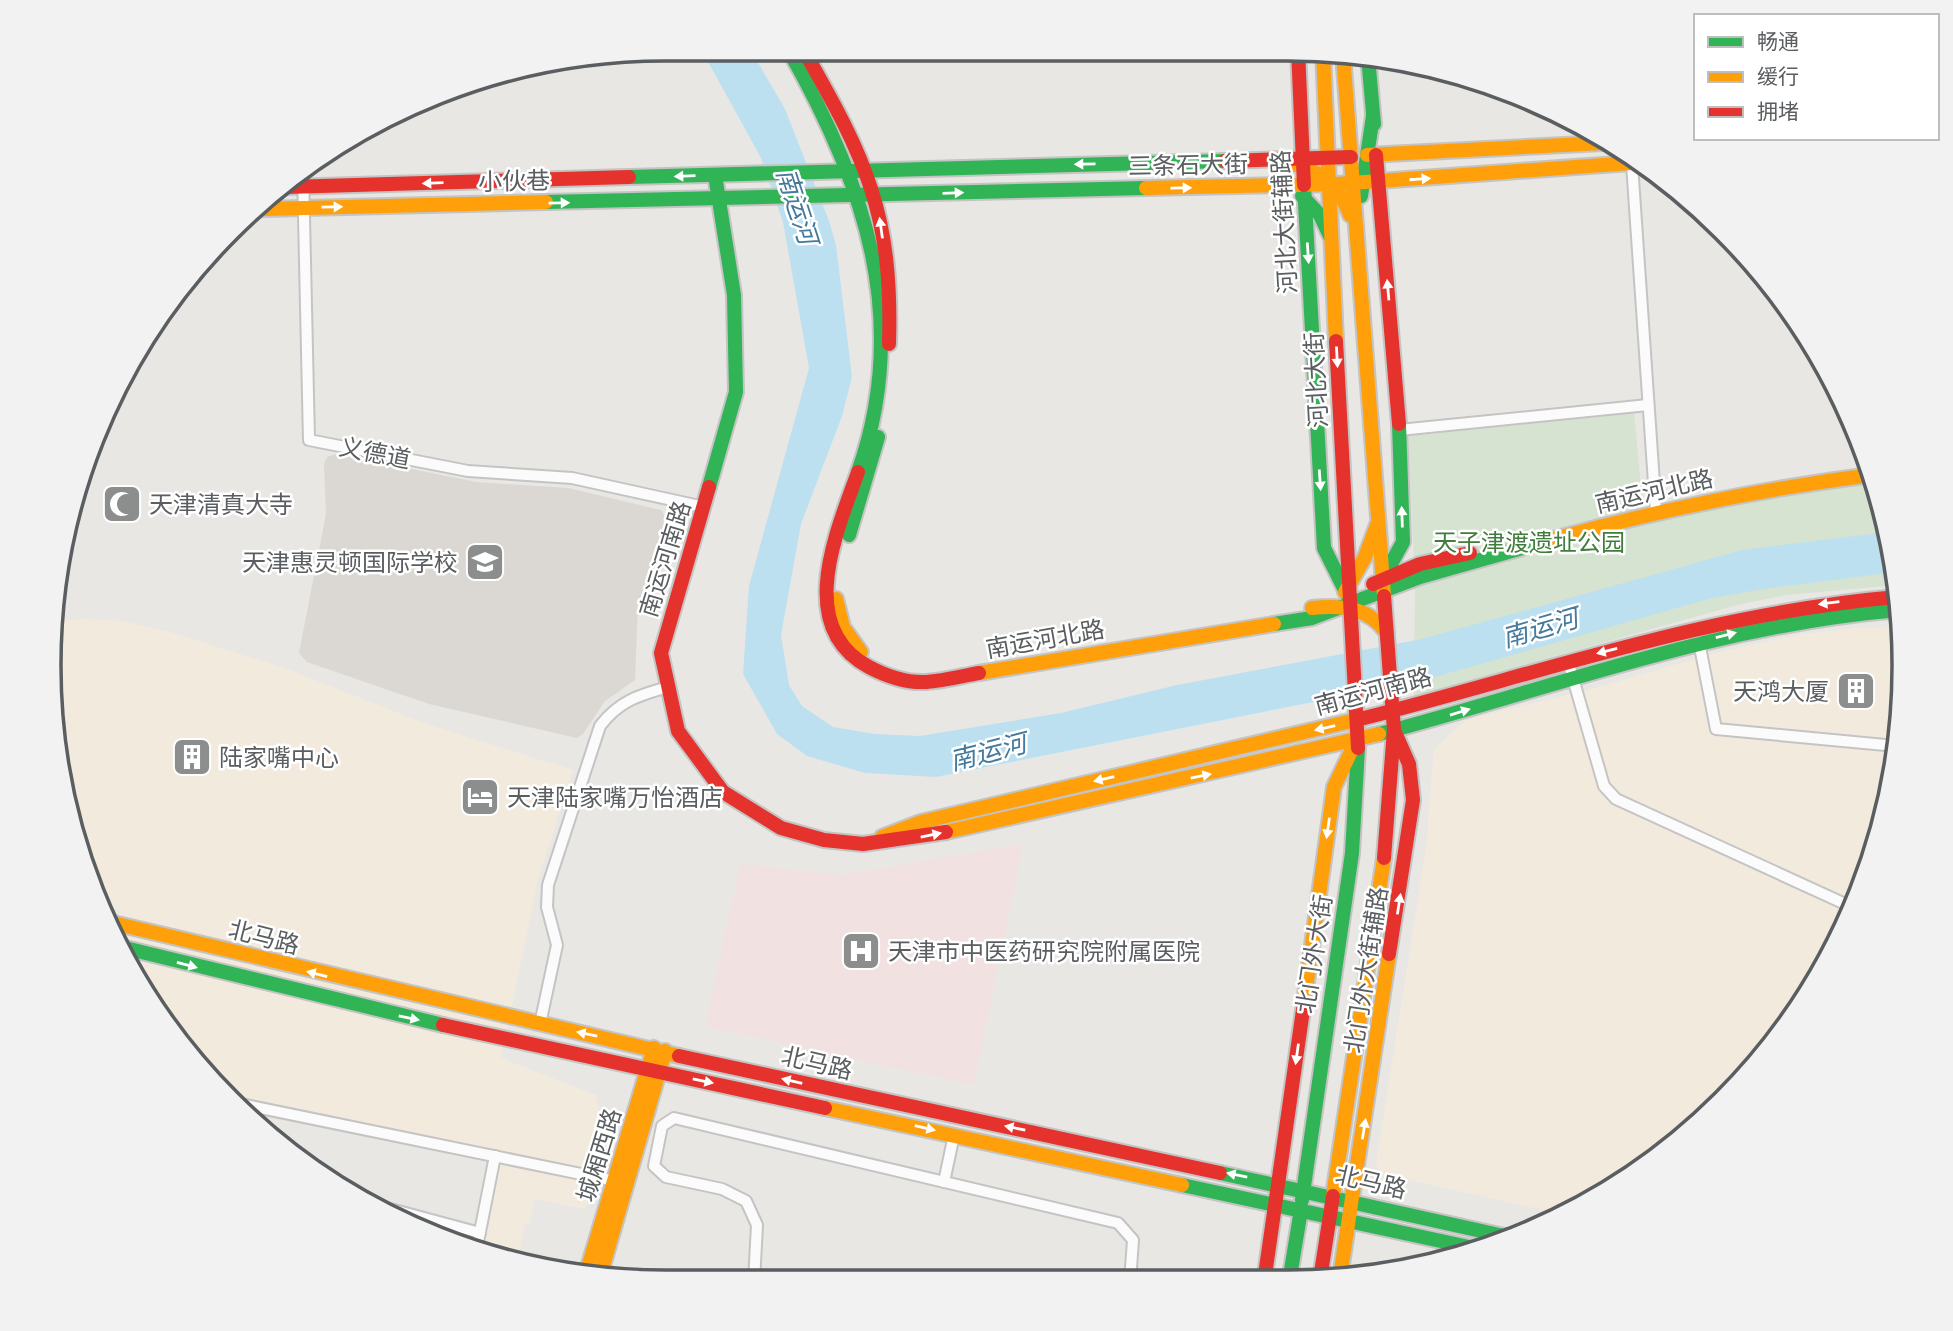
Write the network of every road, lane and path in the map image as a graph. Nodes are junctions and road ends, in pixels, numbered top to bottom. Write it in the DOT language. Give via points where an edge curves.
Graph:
graph roads {
  1 [pos="795,61"];
  2 [pos="809,61"];
  3 [pos="1298,62"];
  4 [pos="1323,63"];
  5 [pos="1343,64"];
  6 [pos="1369,67"];
  7 [pos="1324,82"];
  8 [pos="1302,143"];
  9 [pos="1594,144"];
  10 [pos="1327,157"];
  11 [pos="1372,159"];
  12 [pos="1276,160"];
  13 [pos="1302,162"];
  14 [pos="1624,164"];
  15 [pos="866,169"];
  16 [pos="1631,169"];
  17 [pos="851,170"];
  18 [pos="753,173"];
  19 [pos="715,175"];
  20 [pos="1344,180"];
  21 [pos="303,182"];
  22 [pos="1379,182"];
  23 [pos="297,187"];
  24 [pos="303,187"];
  25 [pos="1304,191"];
  26 [pos="868,195"];
  27 [pos="720,199"];
  28 [pos="766,199"];
  29 [pos="304,208"];
  30 [pos="270,209"];
  31 [pos="1357,237"];
  32 [pos="1331,240"];
  33 [pos="1647,405"];
  34 [pos="1399,430"];
  35 [pos="1859,468"];
  36 [pos="1862,476"];
  37 [pos="704,507"];
  38 [pos="1655,508"];
  39 [pos="1377,524"];
  40 [pos="1382,585"];
  41 [pos="1344,597"];
  42 [pos="1888,598"];
  43 [pos="1889,611"];
  44 [pos="1312,613"];
  45 [pos="1387,633"];
  46 [pos="1350,638"];
  47 [pos="1699,642"];
  48 [pos="1568,661"];
  49 [pos="1574,677"];
  50 [pos="668,687"];
  51 [pos="1356,704"];
  52 [pos="1391,705"];
  53 [pos="1356,720"];
  54 [pos="1394,730"];
  55 [pos="1356,741"];
  56 [pos="1887,745"];
  57 [pos="863,844"];
  58 [pos="1843,903"];
  59 [pos="120,925"];
  60 [pos="133,950"];
  61 [pos="540,1024"];
  62 [pos="660,1049"];
  63 [pos="654,1071"];
  64 [pos="252,1106"];
  65 [pos="954,1135"];
  66 [pos="495,1156"];
  67 [pos="615,1181"];
  68 [pos="944,1182"];
  69 [pos="1279,1184"];
  70 [pos="1304,1190"];
  71 [pos="1333,1196"];
  72 [pos="1353,1201"];
  73 [pos="1276,1204"];
  74 [pos="1301,1210"];
  75 [pos="415,1215"];
  76 [pos="1330,1216"];
  77 [pos="1349,1221"];
  78 [pos="480,1233"];
  79 [pos="1494,1234"];
  80 [pos="478,1240"];
  81 [pos="1459,1245"];
  82 [pos="589,1265"];
  83 [pos="603,1266"];
  84 [pos="1342,1267"];
  85 [pos="1322,1268"];
  86 [pos="755,1270"];
  87 [pos="1131,1270"];
  88 [pos="1266,1270"];
  89 [pos="1291,1270"];
  1 -- 17 [label="main road, 南运河北路" via="827,115"];
  2 -- 15 [label="main road, 南运河北路"];
  3 -- 8 [label="main road, 河北大街辅路"];
  4 -- 7 [label="main road, 河北大街"];
  5 -- 20 [label="main road, 河北大街"];
  6 -- 11 [label="main road"];
  7 -- 8 [label="main road" via="1316,119"];
  7 -- 10 [label="main road, 河北大街"];
  8 -- 12 [label="main road"];
  8 -- 13 [label="main road, 河北大街辅路"];
  9 -- 11 [label="main road, 三条石大街"];
  10 -- 13 [label="main road, 三条石大街"];
  10 -- 20 [label="main road, 河北大街"];
  10 -- 20 [label="main road, 三条石大街"];
  11 -- 20 [label="main road"];
  11 -- 20 [label="main road, 三条石大街"];
  11 -- 22 [label="main road"];
  12 -- 13 [label="main road, 三条石大街"];
  12 -- 15 [label="main road, 三条石大街, one-way"];
  13 -- 20 [label="main road"];
  13 -- 25 [label="main road, 河北大街辅路"];
  22 -- 14 [label="main road, 三条石大街, one-way"];
  15 -- 17 [label="main road, 三条石大街"];
  15 -- 26 [label="main road, 南运河北路"];
  16 -- 33 [label="street"];
  17 -- 18 [label="main road, 三条石大街"];
  17 -- 26 [label="main road, 南运河北路"];
  18 -- 19 [label="main road, 小伙巷"];
  19 -- 24 [label="main road, 小伙巷, one-way"];
  19 -- 27 [label="main road, 南运河南路"];
  20 -- 22 [label="main road, 三条石大街"];
  20 -- 25 [label="main road, 三条石大街"];
  20 -- 31 [label="main road"];
  20 -- 31 [label="main road"];
  20 -- 32 [label="main road, 河北大街"];
  21 -- 24 [label="street, 义德道"];
  34 -- 22 [label="main road, one-way"];
  23 -- 24 [label="main road, 小伙巷"];
  24 -- 29 [label="street, 义德道"];
  26 -- 25 [label="main road, 三条石大街, one-way" via="1278,186"];
  25 -- 32 [label="main road"];
  25 -- 41 [label="main road, 河北大街辅路, one-way" via="1324,548"];
  26 -- 28 [label="main road, 三条石大街"];
  26 -- 44 [label="main road, 南运河北路" via="890,319 883,411 873,460 840,561 836,597 842,627 861,652 890,669 925,675"];
  27 -- 28 [label="main road, 小伙巷"];
  29 -- 27 [label="main road, 小伙巷, one-way"];
  27 -- 37 [label="main road, 南运河南路" via="734,295 736,392"];
  29 -- 30 [label="main road, 小伙巷"];
  29 -- 37 [label="street, 义德道" via="309,440 468,471 572,478"];
  31 -- 39 [label="main road, 河北大街"];
  32 -- 41 [label="main road, 河北大街, one-way"];
  33 -- 34 [label="street"];
  33 -- 38 [label="street"];
  40 -- 34 [label="main road, one-way" via="1403,542"];
  35 -- 38 [label="main road, 南运河北路" via="1783,477"];
  36 -- 38 [label="main road, 南运河北路"];
  37 -- 50 [label="main road, 南运河南路" via="661,653"];
  38 -- 40 [label="main road, 南运河北路" via="1420,564"];
  39 -- 40 [label="main road, 河北大街"];
  39 -- 41 [label="main road"];
  40 -- 41 [label="main road, 南运河北路"];
  40 -- 45 [label="main road, 河北大街"];
  41 -- 44 [label="main road, 南运河北路"];
  41 -- 45 [label="main road" via="1371,615"];
  41 -- 46 [label="main road, 河北大街"];
  42 -- 48 [label="main road, 南运河南路, one-way" via="1763,613"];
  47 -- 43 [label="main road, 南运河南路, one-way" via="1800,620"];
  44 -- 46 [label="main road" via="1335,620"];
  45 -- 52 [label="main road, 河北大街"];
  46 -- 51 [label="main road, 河北大街"];
  47 -- 49 [label="main road, 南运河南路"];
  47 -- 56 [label="street" via="1716,729"];
  48 -- 49 [label="street"];
  48 -- 52 [label="main road, 南运河南路"];
  54 -- 49 [label="main road, 南运河南路, one-way"];
  49 -- 58 [label="street" via="1604,786 1616,799"];
  50 -- 57 [label="main road, 南运河南路" via="678,731 723,792 782,828 824,840"];
  50 -- 61 [label="street" via="631,697 612,709 600,726 548,884 547,907 557,945"];
  51 -- 53 [label="main road, 北门外大街"];
  52 -- 53 [label="main road, 南运河南路"];
  52 -- 54 [label="main road"];
  53 -- 55 [label="main road, 北门外大街"];
  53 -- 57 [label="main road, 南运河南路, one-way" via="921,822"];
  54 -- 55 [label="main road, 南运河南路"];
  54 -- 71 [label="main road" via="1384,856"];
  72 -- 54 [label="main road, 北门外大街辅路, one-way" via="1413,800 1413,773"];
  57 -- 55 [label="main road, 南运河南路, one-way" via="924,837"];
  55 -- 69 [label="main road, one-way" via="1334,787"];
  55 -- 70 [label="main road, 北门外大街" via="1359,762 1352,853"];
  61 -- 59 [label="main road, 北马路, one-way"];
  60 -- 63 [label="main road, 北马路, one-way" via="381,1012"];
  62 -- 61 [label="main road, 北马路, one-way"];
  62 -- 63 [label="main road, 城厢西路"];
  69 -- 62 [label="main road, 北马路, one-way"];
  63 -- 65 [label="main road, 北马路, one-way"];
  63 -- 67 [label="main road, 城厢西路"];
  63 -- 83 [label="main road, 城厢西路"];
  64 -- 66 [label="street"];
  65 -- 68 [label="street"];
  65 -- 73 [label="main road, 北马路"];
  66 -- 67 [label="street"];
  66 -- 78 [label="street"];
  67 -- 82 [label="main road, 城厢西路"];
  68 -- 86 [label="street" via="674,1118 662,1126 654,1166 666,1177 722,1189 746,1201 757,1225"];
  68 -- 87 [label="street" via="1118,1223 1133,1240"];
  69 -- 70 [label="main road, 北马路"];
  69 -- 73 [label="main road"];
  70 -- 71 [label="main road, 北马路"];
  70 -- 74 [label="main road, 北门外大街"];
  71 -- 72 [label="main road, 北马路"];
  71 -- 76 [label="main road"];
  72 -- 77 [label="main road, 北门外大街辅路"];
  72 -- 79 [label="main road, 北马路"];
  73 -- 74 [label="main road, 北马路"];
  73 -- 88 [label="main road"];
  74 -- 76 [label="main road, 北马路"];
  74 -- 89 [label="main road, 北门外大街"];
  75 -- 78 [label="street"];
  76 -- 77 [label="main road, 北马路"];
  76 -- 85 [label="main road"];
  77 -- 81 [label="main road, 北马路"];
  77 -- 84 [label="main road, 北门外大街辅路"];
  78 -- 80 [label="street"];
}
